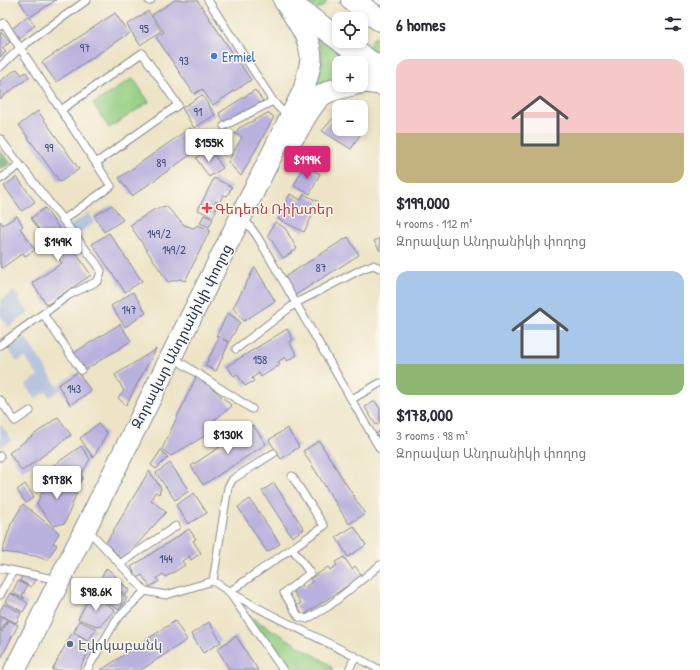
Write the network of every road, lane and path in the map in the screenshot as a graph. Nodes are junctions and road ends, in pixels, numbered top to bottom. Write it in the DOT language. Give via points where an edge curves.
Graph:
graph roads {
  1 [pos="87,0"];
  2 [pos="208,0"];
  3 [pos="285,0"];
  4 [pos="360,2"];
  5 [pos="380,20"];
  6 [pos="0,26"];
  7 [pos="332,34"];
  8 [pos="20,48"];
  9 [pos="351,48"];
  10 [pos="0,67"];
  11 [pos="380,69"];
  12 [pos="368,82"];
  13 [pos="380,84"];
  14 [pos="332,91"];
  15 [pos="273,101"];
  16 [pos="61,110"];
  17 [pos="291,117"];
  18 [pos="224,126"];
  19 [pos="0,139"];
  20 [pos="96,163"];
  21 [pos="20,165"];
  22 [pos="0,179"];
  23 [pos="63,220"];
  24 [pos="244,221"];
  25 [pos="380,268"];
  26 [pos="296,303"];
  27 [pos="43,314"];
  28 [pos="0,345"];
  29 [pos="236,349"];
  30 [pos="180,362"];
  31 [pos="81,370"];
  32 [pos="380,383"];
  33 [pos="352,399"];
  34 [pos="0,400"];
  35 [pos="252,408"];
  36 [pos="30,411"];
  37 [pos="380,449"];
  38 [pos="274,453"];
  39 [pos="292,476"];
  40 [pos="176,526"];
  41 [pos="92,534"];
  42 [pos="292,548"];
  43 [pos="120,564"];
  44 [pos="380,565"];
  45 [pos="0,568"];
  46 [pos="14,571"];
  47 [pos="64,581"];
  48 [pos="213,581"];
  49 [pos="145,591"];
  50 [pos="229,592"];
  51 [pos="0,595"];
  52 [pos="355,656"];
  53 [pos="16,670"];
  54 [pos="23,670"];
  55 [pos="87,670"];
  56 [pos="283,670"];
  57 [pos="348,670"];
  58 [pos="380,670"];
  1 -- 8 [label="lane"];
  2 -- 15 [label="lane"];
  3 -- 7 [label="highway"];
  3 -- 17 [label="main road, Զորավար Անդրանիկի փողոց" via="307,37 311,61 304,90"];
  4 -- 5 [label="highway"];
  6 -- 8 [label="lane" via="4,23"];
  8 -- 10 [label="lane"];
  8 -- 16 [label="lane"];
  9 -- 11 [label="highway"];
  12 -- 13 [label="main road"];
  14 -- 24 [label="main road, Զորավար Անդրանիկի փողոց" via="322,95 316,102"];
  15 -- 17 [label="lane" via="280,110"];
  15 -- 18 [label="lane"];
  16 -- 20 [label="lane"];
  16 -- 20 [label="lane" via="142,53 178,105"];
  17 -- 24 [label="main road, Զորավար Անդրանիկի փողոց"];
  19 -- 21 [label="lane"];
  20 -- 23 [label="lane" via="111,186"];
  21 -- 22 [label="lane"];
  21 -- 23 [label="lane"];
  23 -- 27 [label="lane" via="101,271 98,281 69,295"];
  24 -- 26 [label="lane"];
  24 -- 30 [label="main road, Զորավար Անդրանիկի փողոց"];
  24 -- 47 [label="main road, Զորավար Անդրանիկի փողոց"];
  25 -- 26 [label="lane" via="373,265 362,269"];
  26 -- 29 [label="lane"];
  26 -- 33 [label="lane"];
  27 -- 28 [label="lane"];
  27 -- 31 [label="lane"];
  30 -- 35 [label="lane"];
  30 -- 41 [label="main road, Զորավար Անդրանիկի փողոց"];
  32 -- 33 [label="lane"];
  33 -- 37 [label="lane"];
  34 -- 36 [label="lane" via="15,421"];
  38 -- 48 [label="lane" via="233,479 228,486"];
  39 -- 42 [label="lane" via="324,526"];
  40 -- 43 [label="lane"];
  41 -- 43 [label="lane"];
  41 -- 47 [label="main road, Զորավար Անդրանիկի փողոց"];
  42 -- 44 [label="lane" via="310,573 284,593 299,618 307,619 329,606"];
  42 -- 50 [label="lane"];
  43 -- 49 [label="lane"];
  45 -- 46 [label="lane"];
  46 -- 47 [label="lane"];
  46 -- 51 [label="lane"];
  47 -- 53 [label="main road, Զորավար Անդրանիկի փողոց"];
  47 -- 54 [label="main road, Զորավար Անդրանիկի փողոց"];
  48 -- 49 [label="lane" via="166,595"];
  48 -- 50 [label="lane"];
  49 -- 55 [label="lane" via="116,620"];
  50 -- 52 [label="lane"];
  50 -- 56 [label="lane"];
  52 -- 57 [label="lane"];
  52 -- 58 [label="lane"];
}
